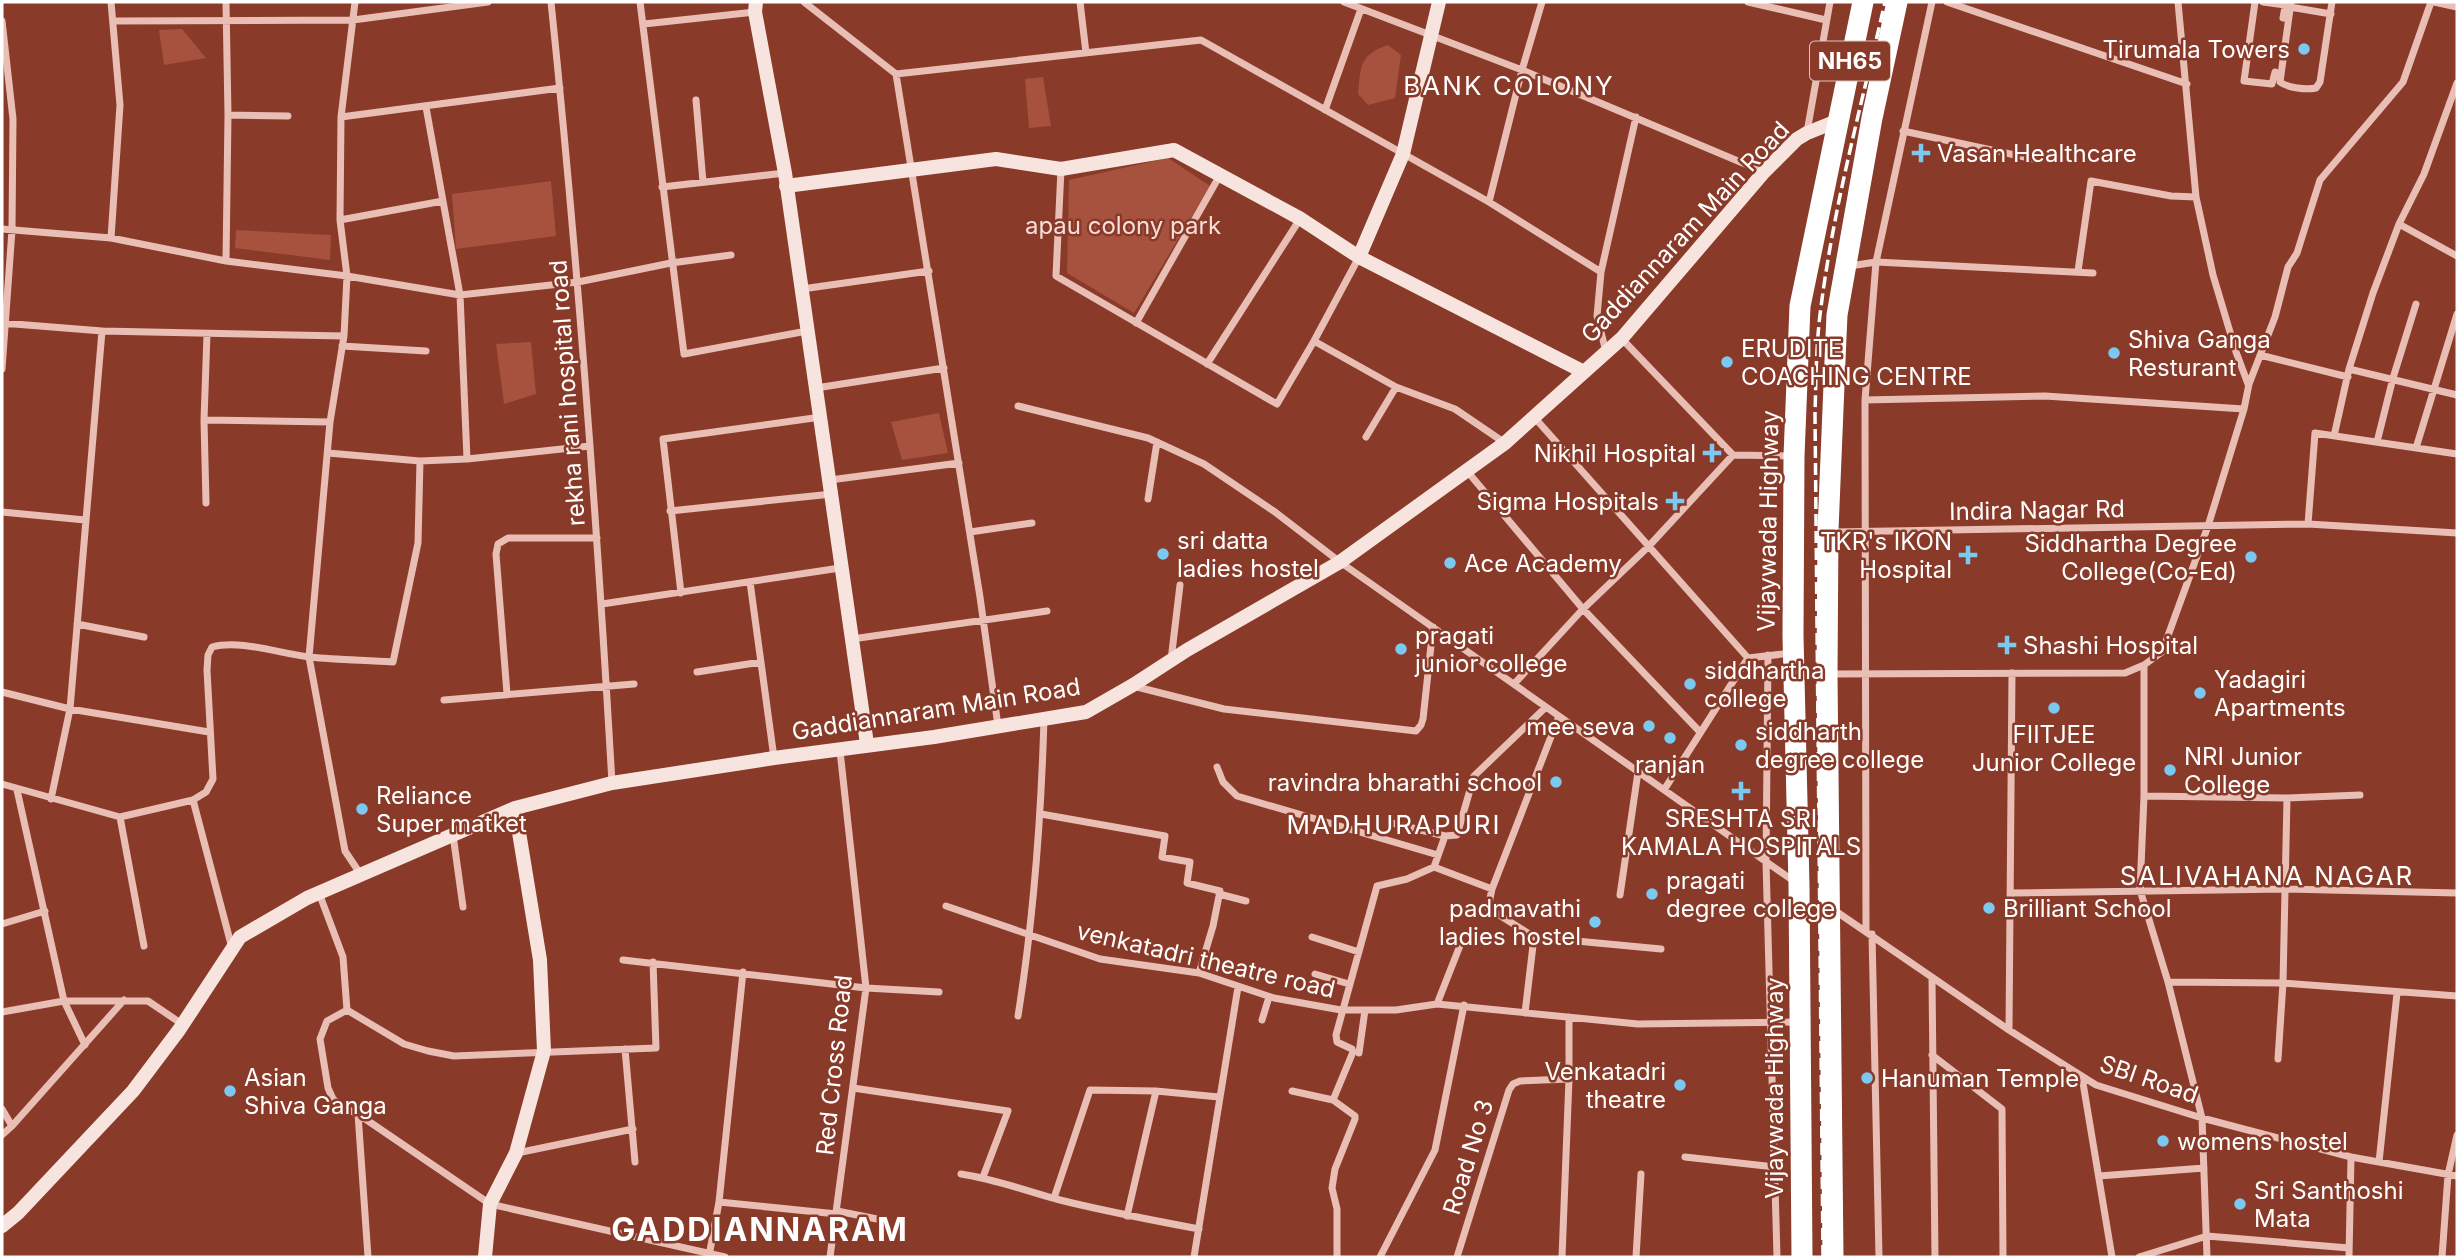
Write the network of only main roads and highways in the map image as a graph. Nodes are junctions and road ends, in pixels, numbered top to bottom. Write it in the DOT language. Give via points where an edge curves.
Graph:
graph roads {
  1 [pos="1863,2"];
  2 [pos="1897,2"];
  3 [pos="1800,334"];
  4 [pos="1836,337"];
  5 [pos="1829,637"];
  6 [pos="1793,645"];
  7 [pos="1802,1257"];
  8 [pos="1833,1257"];
  1 -- 3 [label="highway, Vijaywada Highway / NH65" via="1800,306"];
  2 -- 4 [label="highway, NH65" via="1872,118"];
  3 -- 4 [label="highway"];
  3 -- 6 [label="highway, Vijaywada Highway / NH65"];
  4 -- 5 [label="highway, NH65"];
  5 -- 6 [label="highway"];
  5 -- 8 [label="highway, NH65"];
  6 -- 7 [label="highway, Vijaywada Highway / NH65"];
}
